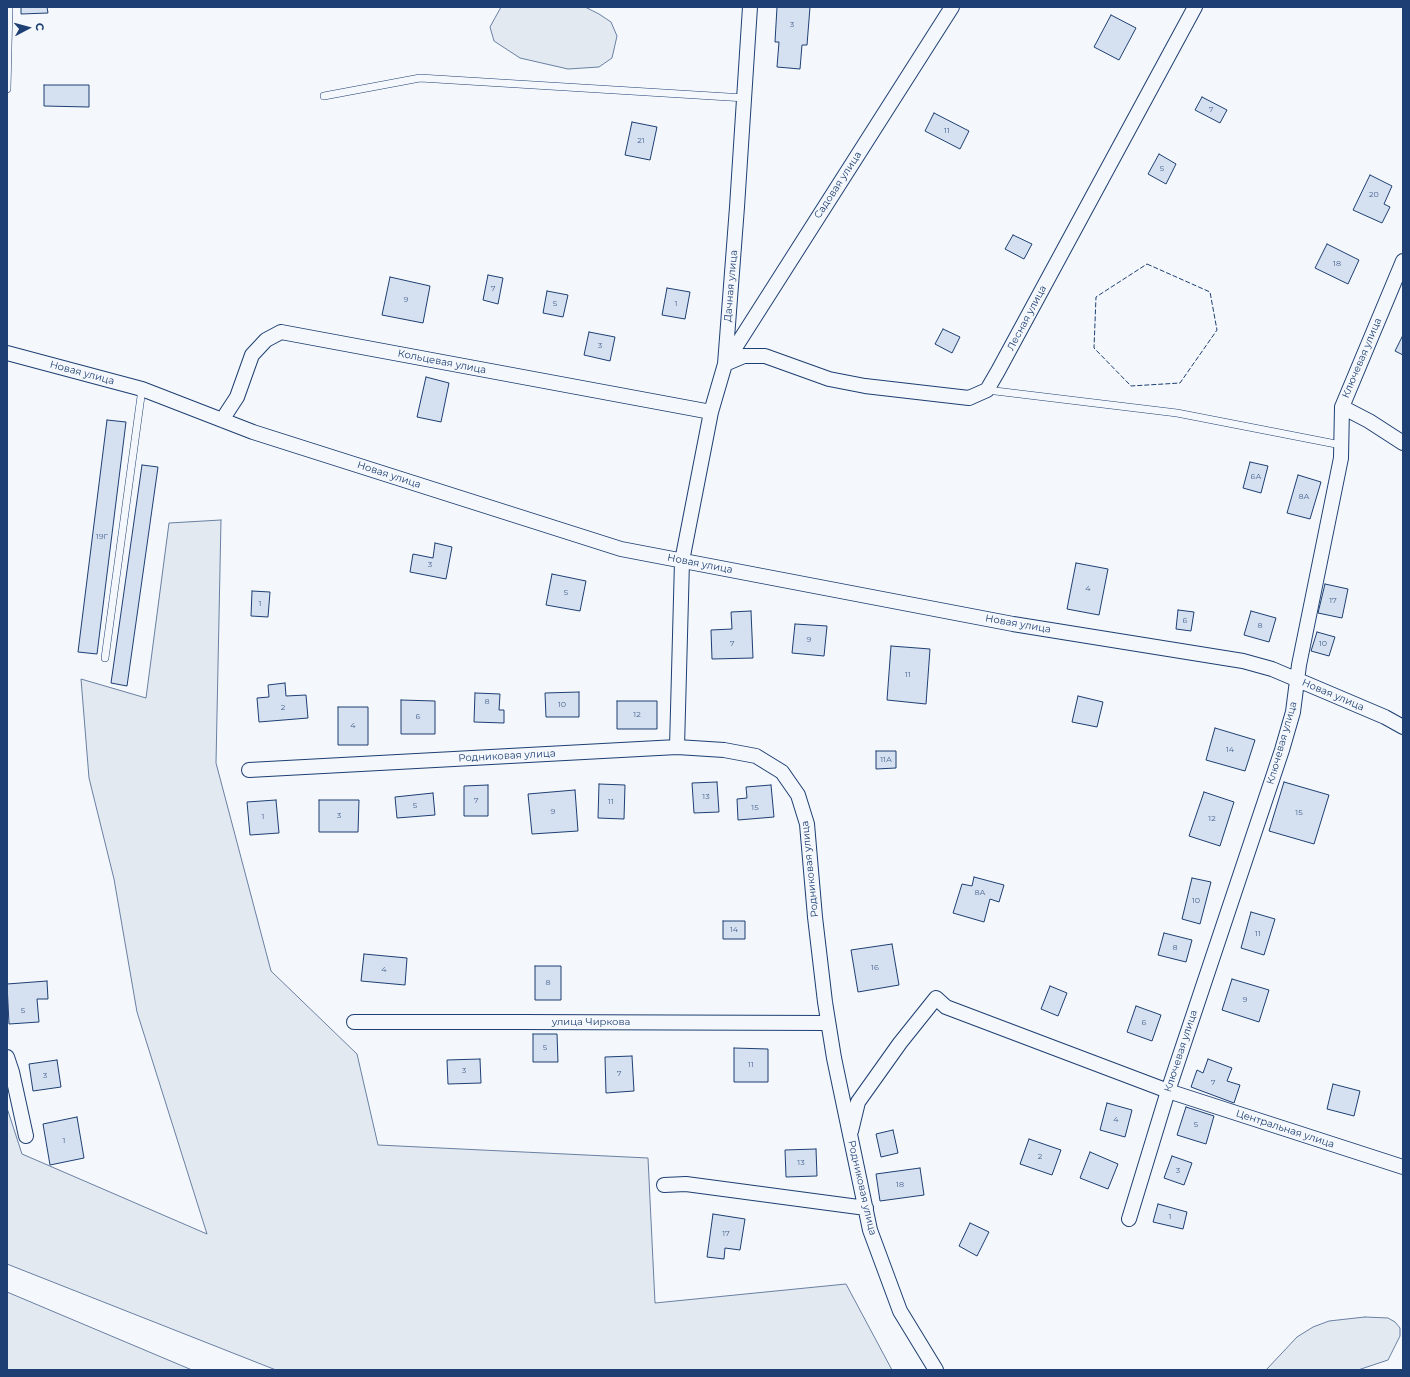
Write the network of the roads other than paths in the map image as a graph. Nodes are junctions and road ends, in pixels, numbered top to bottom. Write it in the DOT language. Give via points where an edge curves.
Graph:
graph roads {
  1 [pos="8,7"];
  2 [pos="750,7"];
  3 [pos="952,7"];
  4 [pos="1195,7"];
  5 [pos="7,89"];
  6 [pos="324,96"];
  7 [pos="745,98"];
  8 [pos="1403,261"];
  9 [pos="7,353"];
  10 [pos="724,364"];
  11 [pos="142,389"];
  12 [pos="987,390"];
  13 [pos="1342,407"];
  14 [pos="711,412"];
  15 [pos="222,420"];
  16 [pos="1403,444"];
  17 [pos="1341,445"];
  18 [pos="682,561"];
  19 [pos="105,658"];
  20 [pos="1297,679"];
  21 [pos="1403,727"];
  22 [pos="677,747"];
  23 [pos="249,770"];
  24 [pos="354,1022"];
  25 [pos="828,1023"];
  26 [pos="7,1057"];
  27 [pos="1168,1091"];
  28 [pos="850,1134"];
  29 [pos="26,1136"];
  30 [pos="1403,1167"];
  31 [pos="664,1184"];
  32 [pos="866,1208"];
  33 [pos="1129,1220"];
  34 [pos="936,1370"];
  1 -- 5 [label="lane"];
  2 -- 7 [label="street, Дачная улица"];
  3 -- 10 [label="street, Садовая улица"];
  4 -- 12 [label="street, Лесная улица"];
  6 -- 7 [label="lane" via="420,78"];
  7 -- 10 [label="street, Дачная улица"];
  8 -- 13 [label="street, Ключевая улица"];
  9 -- 11 [label="street, Новая улица"];
  10 -- 12 [label="street" via="744,356 765,356 828,378 865,386 969,398"];
  10 -- 14 [label="street, Дачная улица"];
  11 -- 15 [label="street, Новая улица"];
  11 -- 19 [label="lane"];
  12 -- 17 [label="lane" via="1177,413"];
  13 -- 16 [label="street" via="1369,421"];
  13 -- 17 [label="street, Ключевая улица"];
  14 -- 15 [label="street, Кольцевая улица" via="282,332 266,340 252,355 238,397"];
  14 -- 18 [label="street, Дачная улица"];
  15 -- 18 [label="street, Новая улица" via="621,549"];
  17 -- 20 [label="street, Ключевая улица" via="1341,458"];
  18 -- 20 [label="street, Новая улица" via="1013,624 1243,661"];
  18 -- 22 [label="street, Дачная улица"];
  20 -- 21 [label="street, Новая улица"];
  20 -- 27 [label="street, Ключевая улица" via="1293,712 1282,750"];
  22 -- 23 [label="street, Родниковая улица"];
  22 -- 25 [label="street, Родниковая улица" via="724,750 756,756 782,772 798,794 807,824"];
  24 -- 25 [label="street, улица Чиркова"];
  25 -- 28 [label="street, Родниковая улица"];
  26 -- 29 [label="street"];
  27 -- 28 [label="street, Центральная улица" via="946,1006 936,998 858,1102"];
  27 -- 30 [label="street, Центральная улица"];
  27 -- 33 [label="street, Ключевая улица"];
  28 -- 32 [label="street, Родниковая улица"];
  31 -- 32 [label="street" via="686,1184"];
  32 -- 34 [label="street, Родниковая улица" via="870,1230 900,1311"];
}
